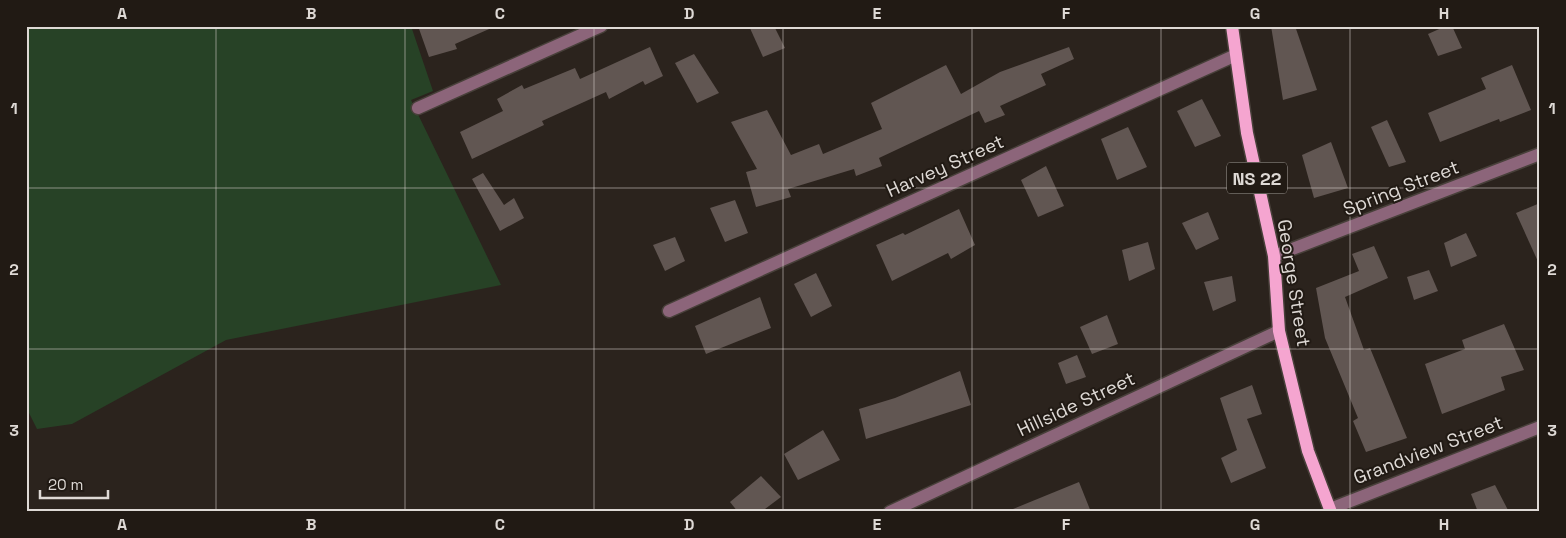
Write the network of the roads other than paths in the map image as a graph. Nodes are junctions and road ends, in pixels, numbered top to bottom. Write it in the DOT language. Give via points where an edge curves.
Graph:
graph roads {
  1 [pos="601,26"];
  2 [pos="1232,26"];
  3 [pos="1236,55"];
  4 [pos="418,108"];
  5 [pos="1540,154"];
  6 [pos="1274,256"];
  7 [pos="669,312"];
  8 [pos="1279,331"];
  9 [pos="1540,427"];
  10 [pos="1330,510"];
  11 [pos="890,512"];
  1 -- 4 [label="street"];
  2 -- 3 [label="main road, George Street / NS 22"];
  3 -- 6 [label="main road, George Street / NS 22" via="1247,133"];
  3 -- 7 [label="street, Harvey Street"];
  5 -- 6 [label="street, Spring Street"];
  6 -- 8 [label="main road, George Street / NS 22"];
  8 -- 10 [label="main road, George Street / NS 22" via="1296,410"];
  8 -- 11 [label="street, Hillside Street"];
  9 -- 10 [label="street, Grandview Street"];
}
